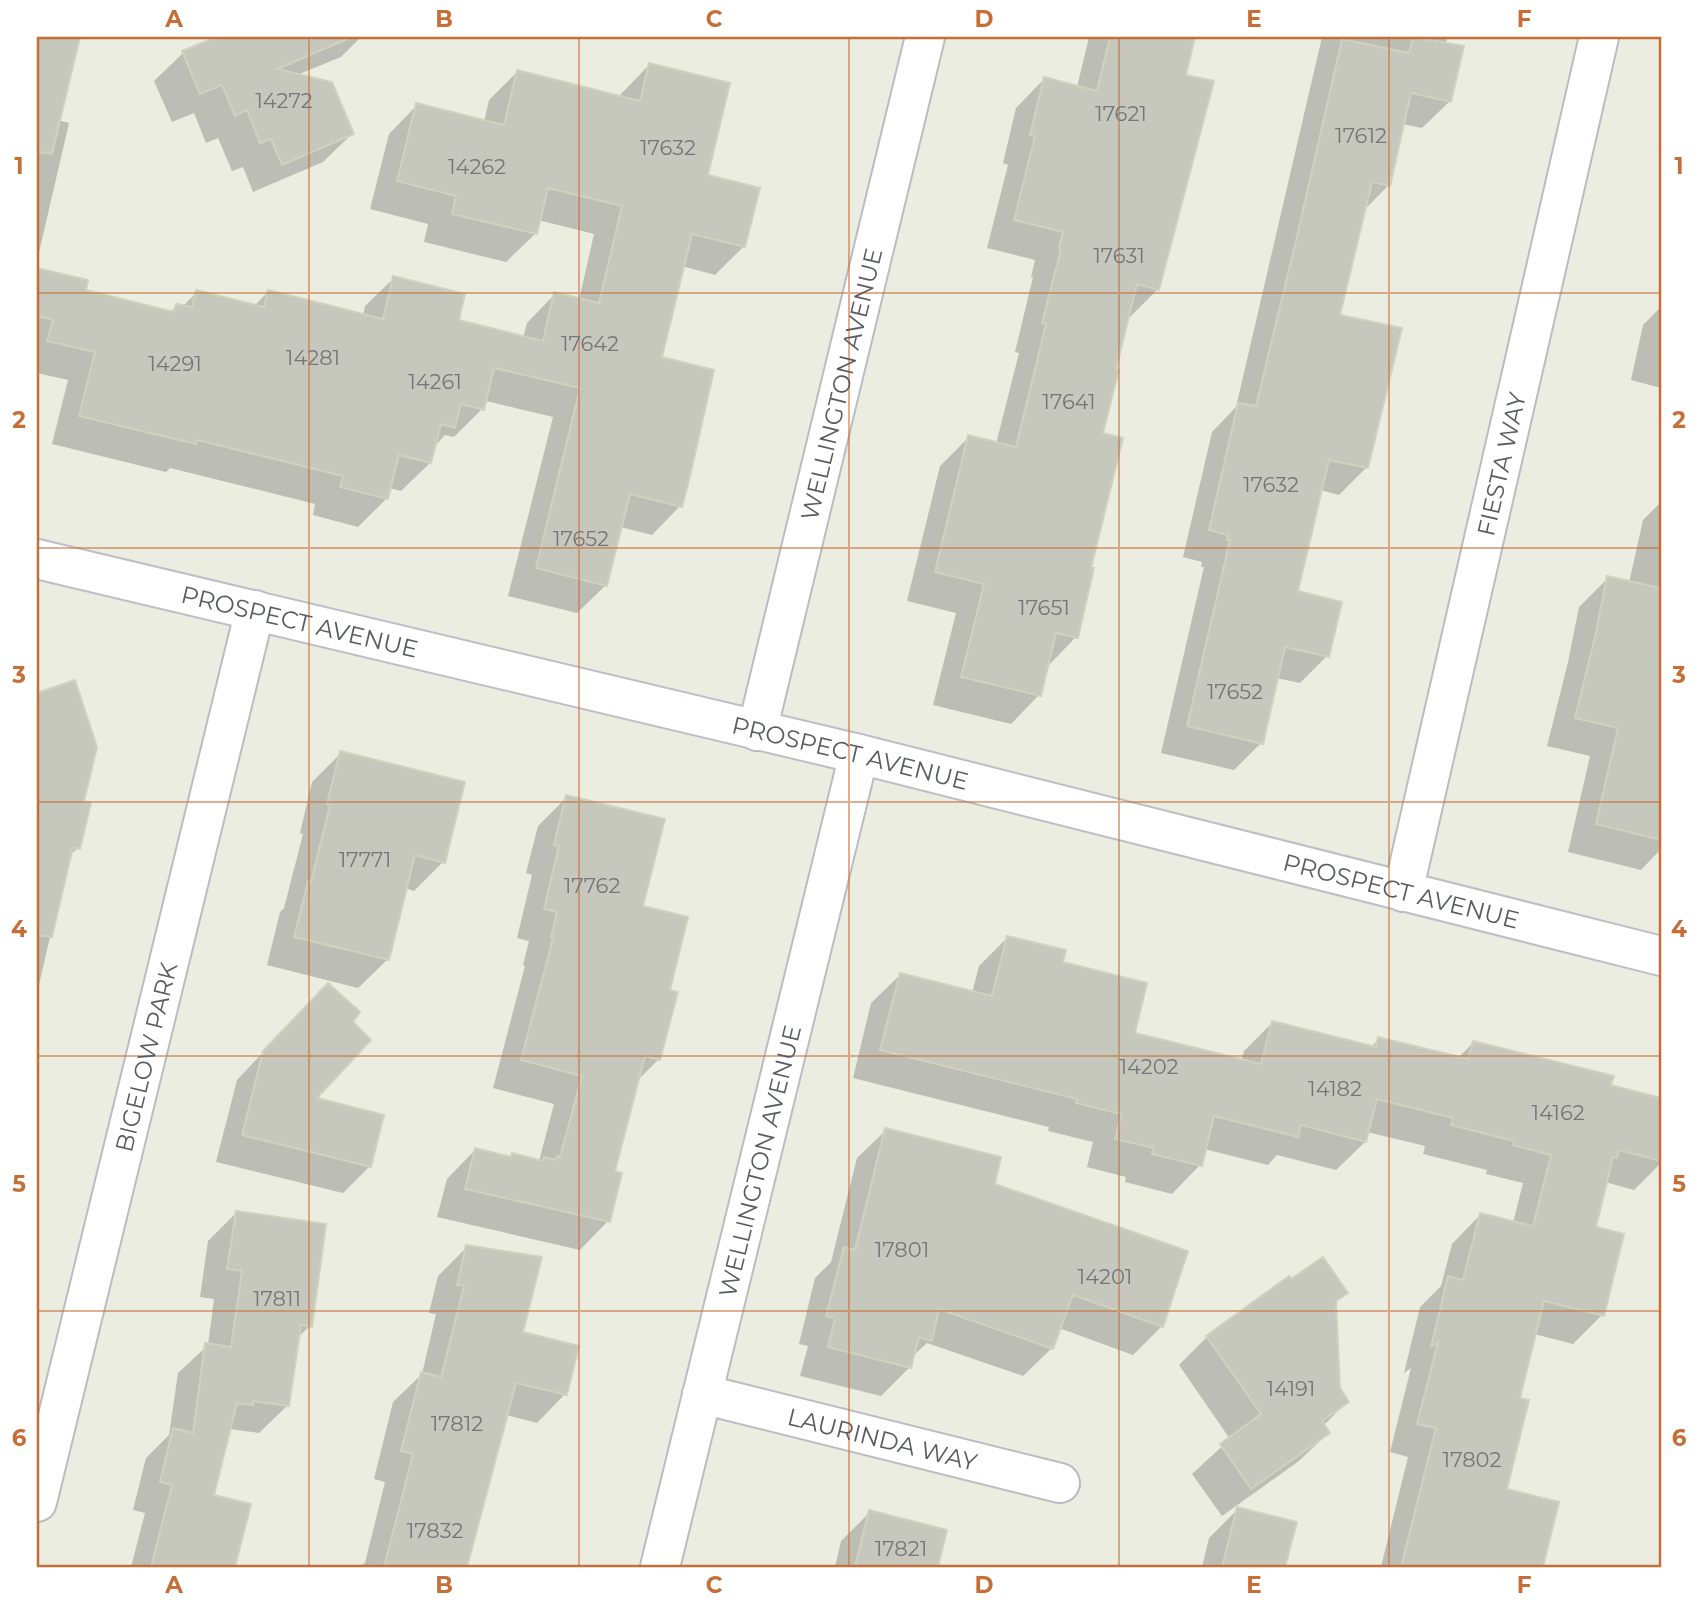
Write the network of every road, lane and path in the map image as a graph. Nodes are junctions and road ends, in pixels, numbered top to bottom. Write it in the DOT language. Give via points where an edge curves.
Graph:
graph roads {
  1 [pos="924,37"];
  2 [pos="1599,37"];
  3 [pos="37,559"];
  4 [pos="255,610"];
  5 [pos="757,731"];
  6 [pos="859,754"];
  7 [pos="1403,892"];
  8 [pos="1661,956"];
  9 [pos="702,1394"];
  10 [pos="1060,1483"];
  11 [pos="37,1502"];
  12 [pos="660,1567"];
  1 -- 5 [label="street, WELLINGTON AVENUE"];
  2 -- 7 [label="street, FIESTA WAY"];
  3 -- 4 [label="street, PROSPECT AVENUE"];
  4 -- 5 [label="street, PROSPECT AVENUE"];
  4 -- 11 [label="street, BIGELOW PARK"];
  5 -- 6 [label="street, PROSPECT AVENUE"];
  6 -- 7 [label="street, PROSPECT AVENUE"];
  6 -- 9 [label="street, WELLINGTON AVENUE"];
  7 -- 8 [label="street, PROSPECT AVENUE"];
  9 -- 10 [label="street, LAURINDA WAY"];
  9 -- 12 [label="street, WELLINGTON AVENUE"];
}
